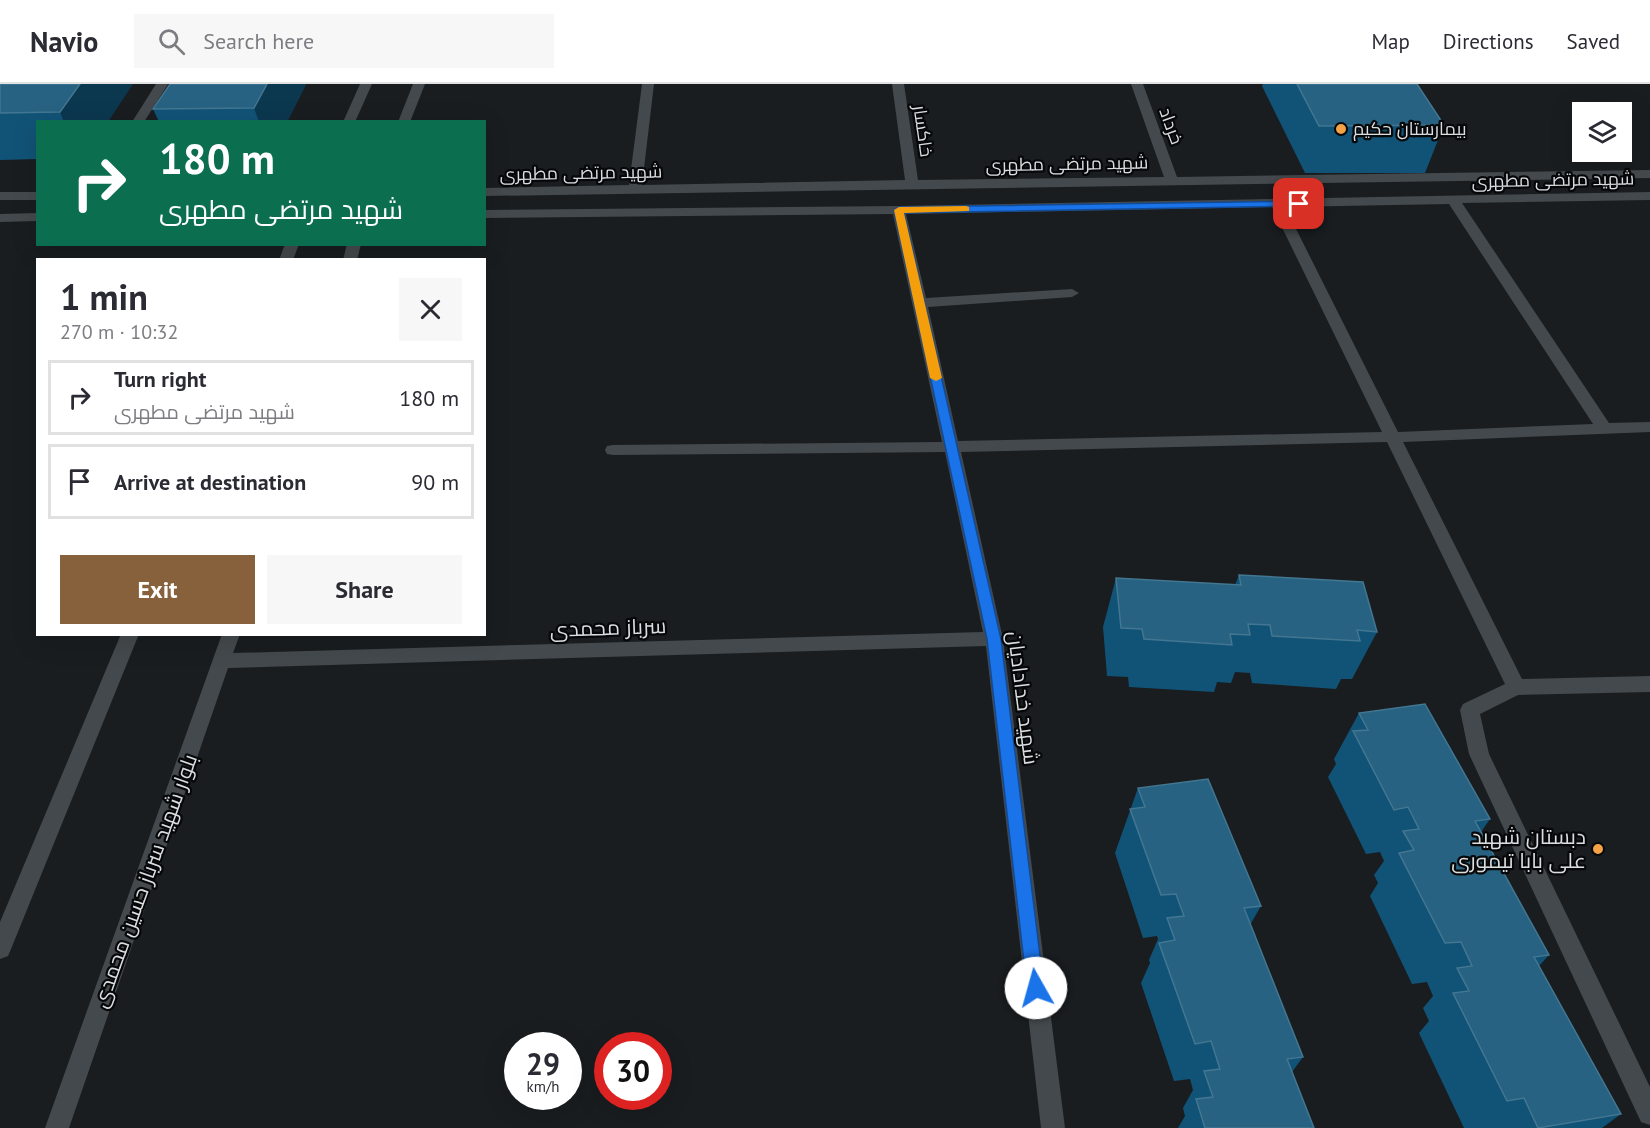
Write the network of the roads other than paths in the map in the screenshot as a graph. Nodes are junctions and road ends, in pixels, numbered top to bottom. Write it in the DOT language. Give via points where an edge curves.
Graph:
graph roads {
  1 [pos="162,84"];
  2 [pos="366,84"];
  3 [pos="419,84"];
  4 [pos="648,84"];
  5 [pos="898,84"];
  6 [pos="1137,84"];
  7 [pos="139,120"];
  8 [pos="350,120"];
  9 [pos="405,120"];
  10 [pos="1650,174"];
  11 [pos="1172,180"];
  12 [pos="912,184"];
  13 [pos="635,190"];
  14 [pos="486,192"];
  15 [pos="0,196"];
  16 [pos="36,196"];
  17 [pos="1650,196"];
  18 [pos="1453,200"];
  19 [pos="1277,204"];
  20 [pos="899,210"];
  21 [pos="486,214"];
  22 [pos="36,217"];
  23 [pos="0,218"];
  24 [pos="1072,293"];
  25 [pos="919,303"];
  26 [pos="1603,427"];
  27 [pos="1650,427"];
  28 [pos="1394,437"];
  29 [pos="951,447"];
  30 [pos="613,450"];
  31 [pos="129,636"];
  32 [pos="230,636"];
  33 [pos="994,639"];
  34 [pos="223,661"];
  35 [pos="1650,684"];
  36 [pos="1516,687"];
  37 [pos="0,949"];
  38 [pos="1650,1113"];
  39 [pos="57,1128"];
  40 [pos="1053,1128"];
  1 -- 7 [label="street"];
  2 -- 8 [label="street"];
  3 -- 9 [label="street"];
  4 -- 13 [label="street"];
  5 -- 12 [label="street, خاکسار"];
  6 -- 11 [label="street, خرداد"];
  10 -- 11 [label="street, شهید مرتضی مطهری" via="1435,172"];
  11 -- 12 [label="street, شهید مرتضی مطهری"];
  12 -- 13 [label="street, شهید مرتضی مطهری"];
  13 -- 14 [label="street, شهید مرتضی مطهری"];
  15 -- 16 [label="street"];
  17 -- 18 [label="street, شهید مرتضی مطهری"];
  18 -- 19 [label="street, شهید مرتضی مطهری"];
  18 -- 26 [label="street"];
  19 -- 20 [label="street, شهید مرتضی مطهری"];
  19 -- 28 [label="street"];
  20 -- 21 [label="street, شهید مرتضی مطهری"];
  20 -- 25 [label="street, شهید خدادادیان"];
  22 -- 23 [label="street"];
  24 -- 25 [label="street"];
  25 -- 29 [label="street, شهید خدادادیان"];
  26 -- 27 [label="street"];
  26 -- 28 [label="street"];
  28 -- 29 [label="street"];
  28 -- 36 [label="street"];
  29 -- 30 [label="street"];
  29 -- 33 [label="street, شهید خدادادیان"];
  31 -- 37 [label="street"];
  32 -- 34 [label="street, بلوار شهید سرباز حسین محمدی"];
  33 -- 34 [label="street, سرباز محمدی"];
  33 -- 40 [label="street, شهید خدادادیان"];
  34 -- 39 [label="street, بلوار شهید سرباز حسین محمدی"];
  35 -- 36 [label="street"];
  36 -- 38 [label="street" via="1470,710 1479,754"];
}
